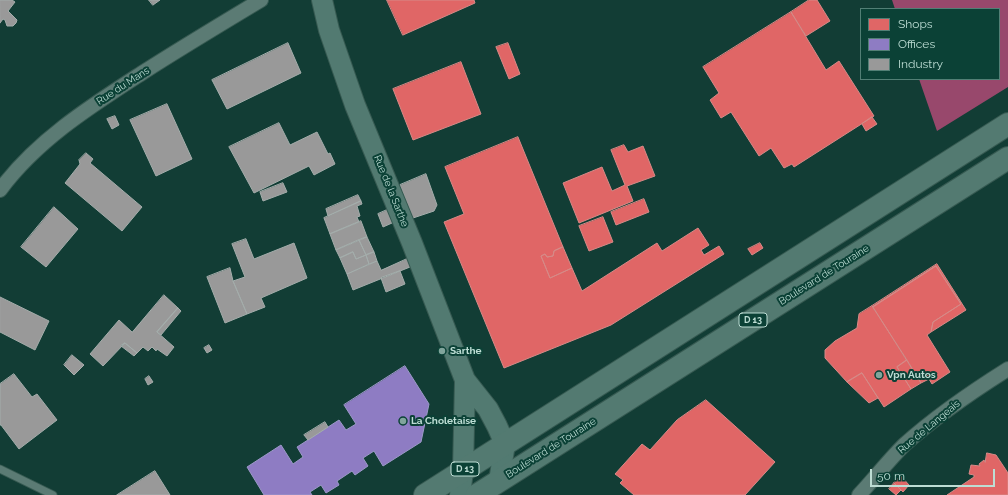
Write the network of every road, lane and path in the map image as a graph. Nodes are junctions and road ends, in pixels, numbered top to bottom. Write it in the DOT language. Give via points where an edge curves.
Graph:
graph roads {
  1 [pos="261,0"];
  2 [pos="322,0"];
  3 [pos="1008,124"];
  4 [pos="1008,158"];
  5 [pos="0,190"];
  6 [pos="1008,369"];
  7 [pos="465,380"];
  8 [pos="505,444"];
  9 [pos="0,469"];
  10 [pos="463,471"];
  11 [pos="499,488"];
  12 [pos="54,495"];
  13 [pos="425,495"];
  14 [pos="460,495"];
  15 [pos="477,495"];
  16 [pos="859,495"];
  1 -- 5 [label="street, Rue du Mans" via="100,100 43,142"];
  2 -- 7 [label="street, Rue de la Sarthe" via="329,30 356,105"];
  3 -- 8 [label="main road, D 13"];
  4 -- 11 [label="main road, Boulevard de Touraine / D 13"];
  6 -- 16 [label="street, Rue de Langeais" via="946,411 904,445"];
  7 -- 8 [label="street, Rue de la Sarthe" via="488,409"];
  7 -- 10 [label="street, Rue de la Sarthe"];
  8 -- 10 [label="main road, D 13"];
  8 -- 11 [label="street"];
  9 -- 12 [label="lane"];
  10 -- 13 [label="main road, D 13"];
  10 -- 14 [label="street, Rue de la Sarthe"];
  11 -- 15 [label="main road, D 13"];
}
